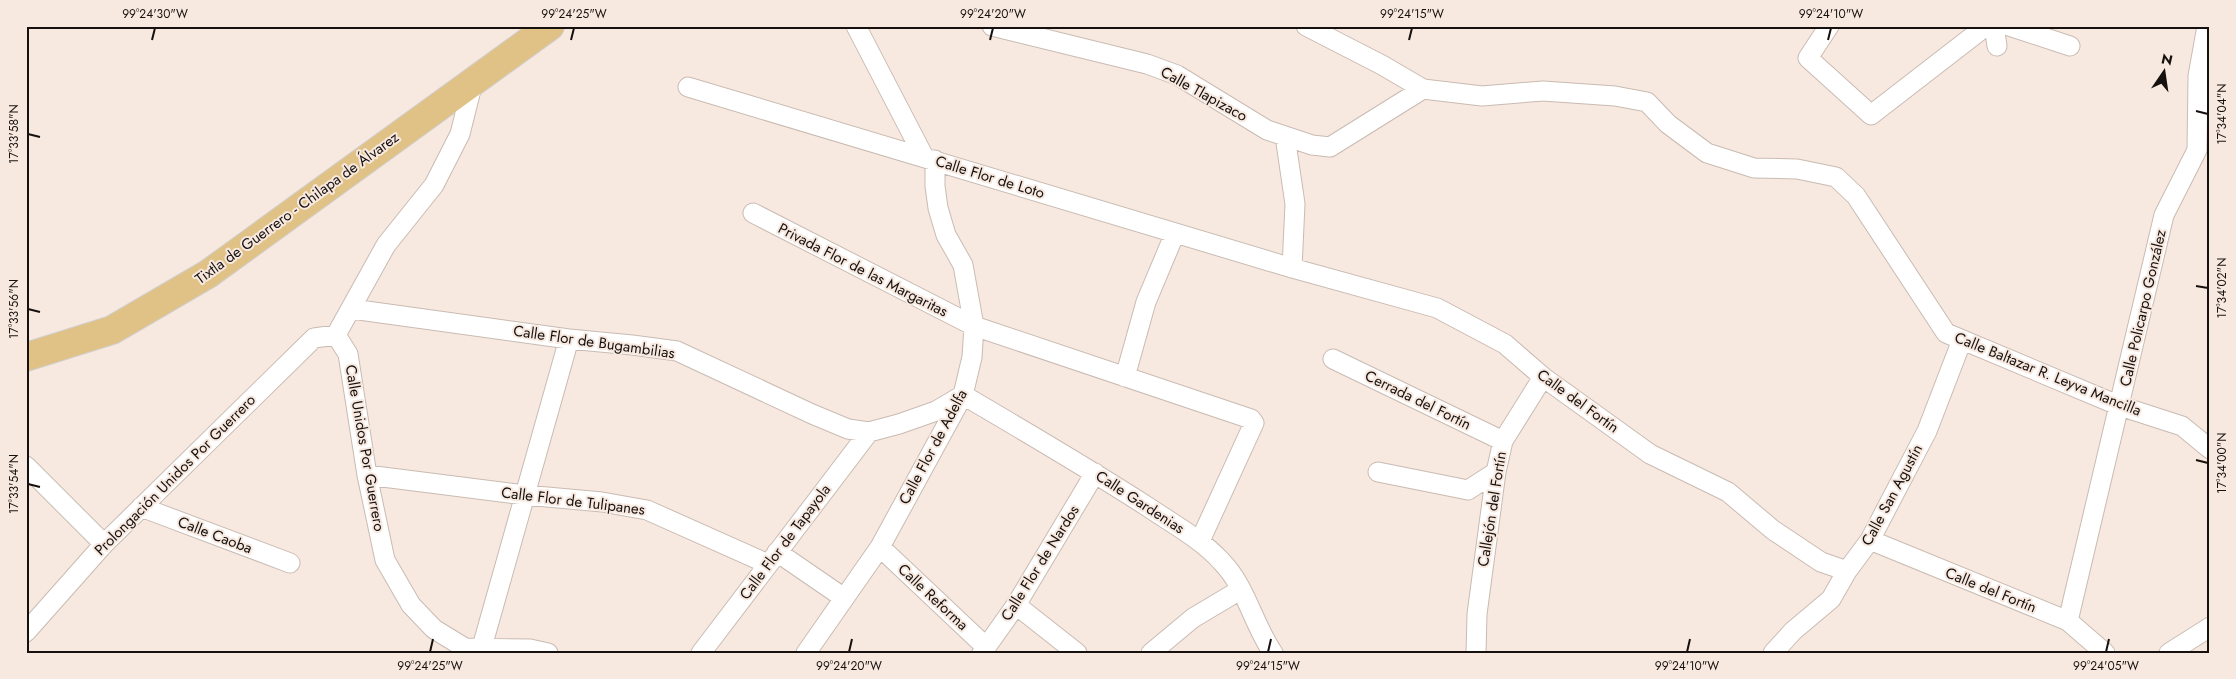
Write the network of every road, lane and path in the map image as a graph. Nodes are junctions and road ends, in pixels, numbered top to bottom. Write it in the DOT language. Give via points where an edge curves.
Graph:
graph roads {
  1 [pos="550,26"];
  2 [pos="856,26"];
  3 [pos="992,26"];
  4 [pos="1306,26"];
  5 [pos="1829,26"];
  6 [pos="1986,26"];
  7 [pos="1994,26"];
  8 [pos="2009,26"];
  9 [pos="2207,26"];
  10 [pos="1997,46"];
  11 [pos="2070,46"];
  12 [pos="2210,68"];
  13 [pos="473,82"];
  14 [pos="2198,85"];
  15 [pos="688,87"];
  16 [pos="1423,88"];
  17 [pos="1285,136"];
  18 [pos="930,158"];
  19 [pos="753,214"];
  20 [pos="1174,233"];
  21 [pos="1292,268"];
  22 [pos="352,309"];
  23 [pos="974,326"];
  24 [pos="336,335"];
  25 [pos="570,339"];
  26 [pos="1962,340"];
  27 [pos="26,357"];
  28 [pos="1333,359"];
  29 [pos="1125,377"];
  30 [pos="1543,377"];
  31 [pos="964,395"];
  32 [pos="2120,406"];
  33 [pos="869,432"];
  34 [pos="1502,441"];
  35 [pos="2210,449"];
  36 [pos="26,466"];
  37 [pos="1095,472"];
  38 [pos="1378,472"];
  39 [pos="1496,472"];
  40 [pos="367,475"];
  41 [pos="525,495"];
  42 [pos="141,507"];
  43 [pos="1870,540"];
  44 [pos="1200,541"];
  45 [pos="104,544"];
  46 [pos="880,547"];
  47 [pos="772,558"];
  48 [pos="290,563"];
  49 [pos="1847,571"];
  50 [pos="1240,590"];
  51 [pos="844,598"];
  52 [pos="1016,605"];
  53 [pos="2068,621"];
  54 [pos="29,623"];
  55 [pos="2207,633"];
  56 [pos="470,649"];
  57 [pos="984,650"];
  58 [pos="548,653"];
  59 [pos="701,653"];
  60 [pos="806,653"];
  61 [pos="1077,653"];
  62 [pos="1151,653"];
  63 [pos="1273,653"];
  64 [pos="1476,653"];
  65 [pos="1773,653"];
  66 [pos="2105,653"];
  67 [pos="2169,653"];
  1 -- 13 [label="main road, Tixtla de Guerrero - Chilapa de Álvarez"];
  2 -- 18 [label="street, Calle Flor de Adelfa"];
  3 -- 17 [label="street, Calle Tlapizaco" via="1147,64 1177,75 1268,130"];
  4 -- 16 [label="street, Calle Baltazar R. Leyva Mancilla"];
  5 -- 6 [label="street" via="1808,58 1871,115"];
  7 -- 10 [label="street"];
  8 -- 11 [label="street"];
  9 -- 14 [label="street, Calle Policarpo González"];
  12 -- 14 [label="street"];
  13 -- 22 [label="street" via="460,134 434,185 386,245"];
  13 -- 27 [label="main road, Tixtla de Guerrero - Chilapa de Álvarez" via="208,274 112,330"];
  14 -- 32 [label="street, Calle Policarpo González" via="2197,150 2164,216"];
  15 -- 18 [label="street, Calle Flor de Loto"];
  16 -- 17 [label="street, Calle Tlapizaco" via="1330,146"];
  16 -- 26 [label="street, Calle Baltazar R. Leyva Mancilla" via="1482,96 1543,91 1615,96 1648,102 1668,124 1707,153 1754,168 1797,169 1836,177 1856,196 1946,333"];
  17 -- 21 [label="street" via="1295,204"];
  18 -- 20 [label="street, Calle Flor de Loto"];
  18 -- 23 [label="street, Calle Flor de Adelfa" via="938,208 946,235 963,266"];
  19 -- 23 [label="street, Privada Flor de las Margaritas"];
  20 -- 21 [label="street, Calle Flor de Loto"];
  20 -- 29 [label="street" via="1146,302"];
  21 -- 30 [label="street, Calle del Fortín" via="1437,308 1505,344"];
  22 -- 24 [label="street"];
  22 -- 25 [label="street, Calle Flor de Bugambilias"];
  23 -- 29 [label="street, Privada Flor de las Margaritas"];
  23 -- 31 [label="street, Calle Flor de Adelfa"];
  24 -- 40 [label="street, Calle Unidos Por Guerrero" via="348,354"];
  24 -- 42 [label="street, Prolongación Unidos Por Guerrero" via="314,338"];
  25 -- 33 [label="street, Calle Flor de Bugambilias" via="677,351 812,414 848,429"];
  25 -- 41 [label="street"];
  26 -- 32 [label="street, Calle Baltazar R. Leyva Mancilla"];
  26 -- 43 [label="street, Calle San Agustín" via="1927,431"];
  28 -- 34 [label="street, Cerrada del Fortín"];
  29 -- 44 [label="street" via="1251,419 1254,423"];
  30 -- 34 [label="street, Callejón del Fortín"];
  30 -- 49 [label="street, Calle del Fortín" via="1650,454 1728,492 1773,530 1821,562"];
  31 -- 33 [label="street, Calle Flor de Bugambilias" via="936,410"];
  31 -- 37 [label="street, Calle Gardenias"];
  31 -- 46 [label="street, Calle Flor de Adelfa"];
  32 -- 35 [label="street, Calle Baltazar R. Leyva Mancilla" via="2182,426"];
  32 -- 53 [label="street, Calle Policarpo González"];
  33 -- 47 [label="street, Calle Flor de Tapayola"];
  34 -- 39 [label="street, Callejón del Fortín"];
  36 -- 45 [label="street"];
  37 -- 44 [label="street, Calle Gardenias"];
  37 -- 52 [label="street, Calle Flor de Nardos"];
  38 -- 39 [label="street" via="1468,490"];
  39 -- 64 [label="street, Callejón del Fortín" via="1477,614"];
  40 -- 41 [label="street, Calle Flor de Tulipanes"];
  40 -- 56 [label="street, Calle Unidos Por Guerrero" via="385,560 411,605 434,629"];
  41 -- 47 [label="street, Calle Flor de Tulipanes" via="647,510"];
  41 -- 56 [label="street"];
  42 -- 45 [label="street, Prolongación Unidos Por Guerrero"];
  42 -- 48 [label="street, Calle Caoba"];
  43 -- 49 [label="street, Calle San Agustín"];
  43 -- 53 [label="street, Calle del Fortín"];
  44 -- 50 [label="street, Calle Gardenias" via="1222,562"];
  45 -- 54 [label="street, Prolongación Unidos Por Guerrero"];
  46 -- 51 [label="street, Calle Flor de Adelfa"];
  46 -- 57 [label="street, Calle Reforma"];
  47 -- 51 [label="street, Calle Flor de Tulipanes"];
  47 -- 59 [label="street, Calle Flor de Tapayola"];
  49 -- 65 [label="street, Calle San Agustín" via="1831,599"];
  50 -- 62 [label="street" via="1193,618"];
  50 -- 63 [label="street, Calle Gardenias"];
  51 -- 60 [label="street, Calle Flor de Adelfa"];
  52 -- 57 [label="street, Calle Flor de Nardos"];
  52 -- 61 [label="street"];
  53 -- 66 [label="street, Calle del Fortín"];
  55 -- 67 [label="street"];
  56 -- 58 [label="street, Calle Unidos Por Guerrero" via="530,649"];
}
